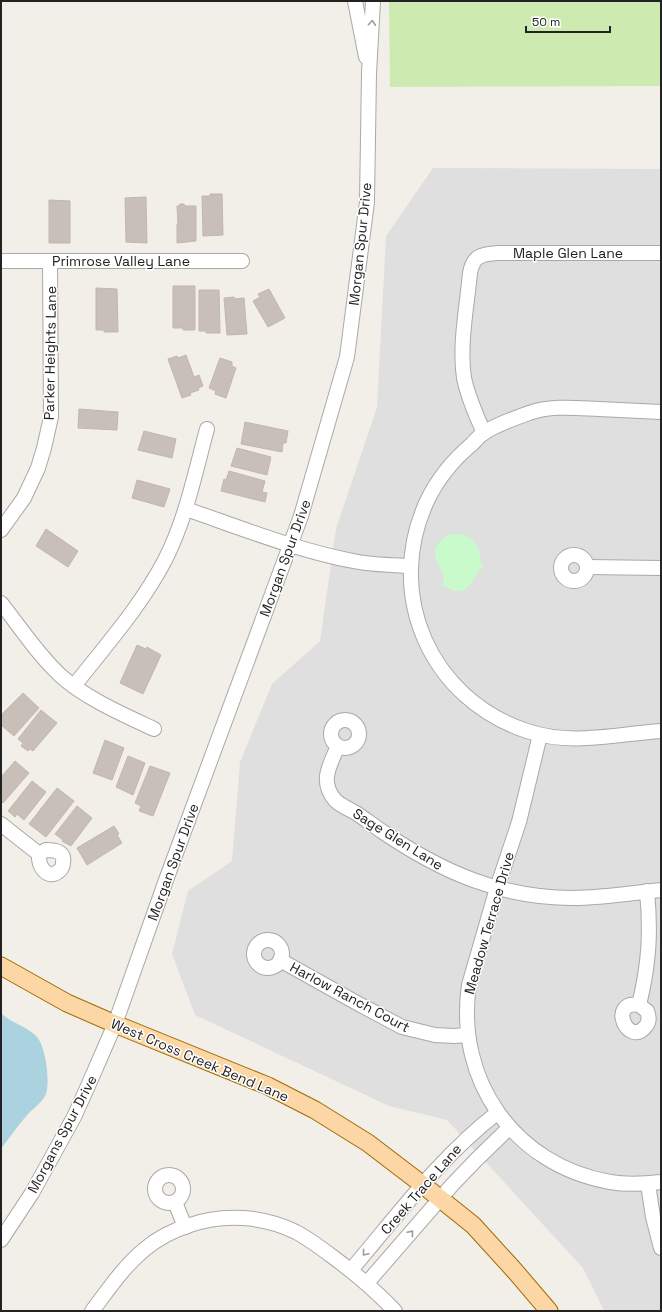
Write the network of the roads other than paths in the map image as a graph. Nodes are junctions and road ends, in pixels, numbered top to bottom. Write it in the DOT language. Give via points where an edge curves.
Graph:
graph roads {
  1 [pos="355,1"];
  2 [pos="373,1"];
  3 [pos="369,73"];
  4 [pos="661,253"];
  5 [pos="1,261"];
  6 [pos="50,261"];
  7 [pos="242,261"];
  8 [pos="661,412"];
  9 [pos="207,429"];
  10 [pos="484,433"];
  11 [pos="186,509"];
  12 [pos="1,530"];
  13 [pos="291,545"];
  14 [pos="411,566"];
  15 [pos="587,567"];
  16 [pos="661,568"];
  17 [pos="1,603"];
  18 [pos="74,686"];
  19 [pos="154,728"];
  20 [pos="661,731"];
  21 [pos="540,735"];
  22 [pos="338,746"];
  23 [pos="1,824"];
  24 [pos="39,854"];
  25 [pos="497,888"];
  26 [pos="661,890"];
  27 [pos="647,892"];
  28 [pos="280,960"];
  29 [pos="1,966"];
  30 [pos="639,1005"];
  31 [pos="115,1024"];
  32 [pos="468,1035"];
  33 [pos="497,1113"];
  34 [pos="510,1128"];
  35 [pos="654,1183"];
  36 [pos="423,1185"];
  37 [pos="441,1199"];
  38 [pos="174,1202"];
  39 [pos="185,1227"];
  40 [pos="1,1240"];
  41 [pos="661,1248"];
  42 [pos="351,1270"];
  43 [pos="367,1283"];
  44 [pos="92,1311"];
  45 [pos="395,1311"];
  46 [pos="549,1311"];
  1 -- 3 [label="street, Morgan Spur Drive"];
  3 -- 2 [label="street, Morgan Spur Drive, one-way"];
  3 -- 13 [label="street, Morgan Spur Drive" via="367,202 347,357 302,516"];
  4 -- 10 [label="street, Maple Glen Lane" via="484,254 476,259 470,273 463,357 469,395"];
  5 -- 6 [label="street, Primrose Valley Lane"];
  6 -- 7 [label="street, Primrose Valley Lane"];
  6 -- 12 [label="street, Parker Heights Lane" via="51,417 38,468 24,498"];
  8 -- 10 [label="street" via="552,408 531,412"];
  9 -- 11 [label="street"];
  10 -- 14 [label="street" via="457,457 435,485 417,526"];
  11 -- 13 [label="street"];
  11 -- 18 [label="street" via="165,559 145,594"];
  13 -- 14 [label="street" via="353,561"];
  13 -- 31 [label="street, Morgan Spur Drive"];
  14 -- 21 [label="street" via="412,595 418,622 428,648 443,672 461,693 484,711 507,724"];
  15 -- 16 [label="street"];
  17 -- 18 [label="street" via="45,660"];
  18 -- 19 [label="street" via="116,712"];
  20 -- 21 [label="street" via="585,739"];
  21 -- 25 [label="street, Meadow Terrace Drive" via="519,822"];
  22 -- 25 [label="street, Sage Glen Lane" via="326,779 328,790 337,803 442,868"];
  23 -- 24 [label="street"];
  25 -- 27 [label="street, Sage Glen Lane" via="536,896 566,898"];
  25 -- 32 [label="street, Meadow Terrace Drive" via="469,985"];
  26 -- 27 [label="street, Sage Glen Lane"];
  27 -- 30 [label="street" via="649,954"];
  28 -- 32 [label="street, Harlow Ranch Court" via="402,1027 435,1035"];
  29 -- 31 [label="main road, West Cross Creek Bend Lane" via="67,1003"];
  31 -- 36 [label="main road, West Cross Creek Bend Lane" via="268,1086 315,1110 368,1143"];
  31 -- 40 [label="street, Morgans Spur Drive" via="74,1117 36,1186"];
  32 -- 33 [label="street, Meadow Terrace Drive" via="478,1076"];
  33 -- 34 [label="street, Meadow Terrace Drive"];
  33 -- 36 [label="street, Creek Trace Lane" via="457,1147"];
  34 -- 35 [label="street, Meadow Terrace Drive" via="542,1156 582,1176 622,1184"];
  34 -- 37 [label="street, Creek Trace Lane" via="477,1159"];
  35 -- 41 [label="street" via="653,1217"];
  36 -- 37 [label="main road, West Cross Creek Bend Lane"];
  36 -- 42 [label="street, Creek Trace Lane, one-way"];
  43 -- 37 [label="street, Creek Trace Lane, one-way"];
  37 -- 46 [label="main road, West Cross Creek Bend Lane" via="473,1225"];
  38 -- 39 [label="street"];
  39 -- 42 [label="street" via="224,1218 251,1219 276,1224 309,1240"];
  39 -- 44 [label="street" via="166,1235 136,1256"];
  42 -- 43 [label="street"];
  43 -- 45 [label="street"];
}
